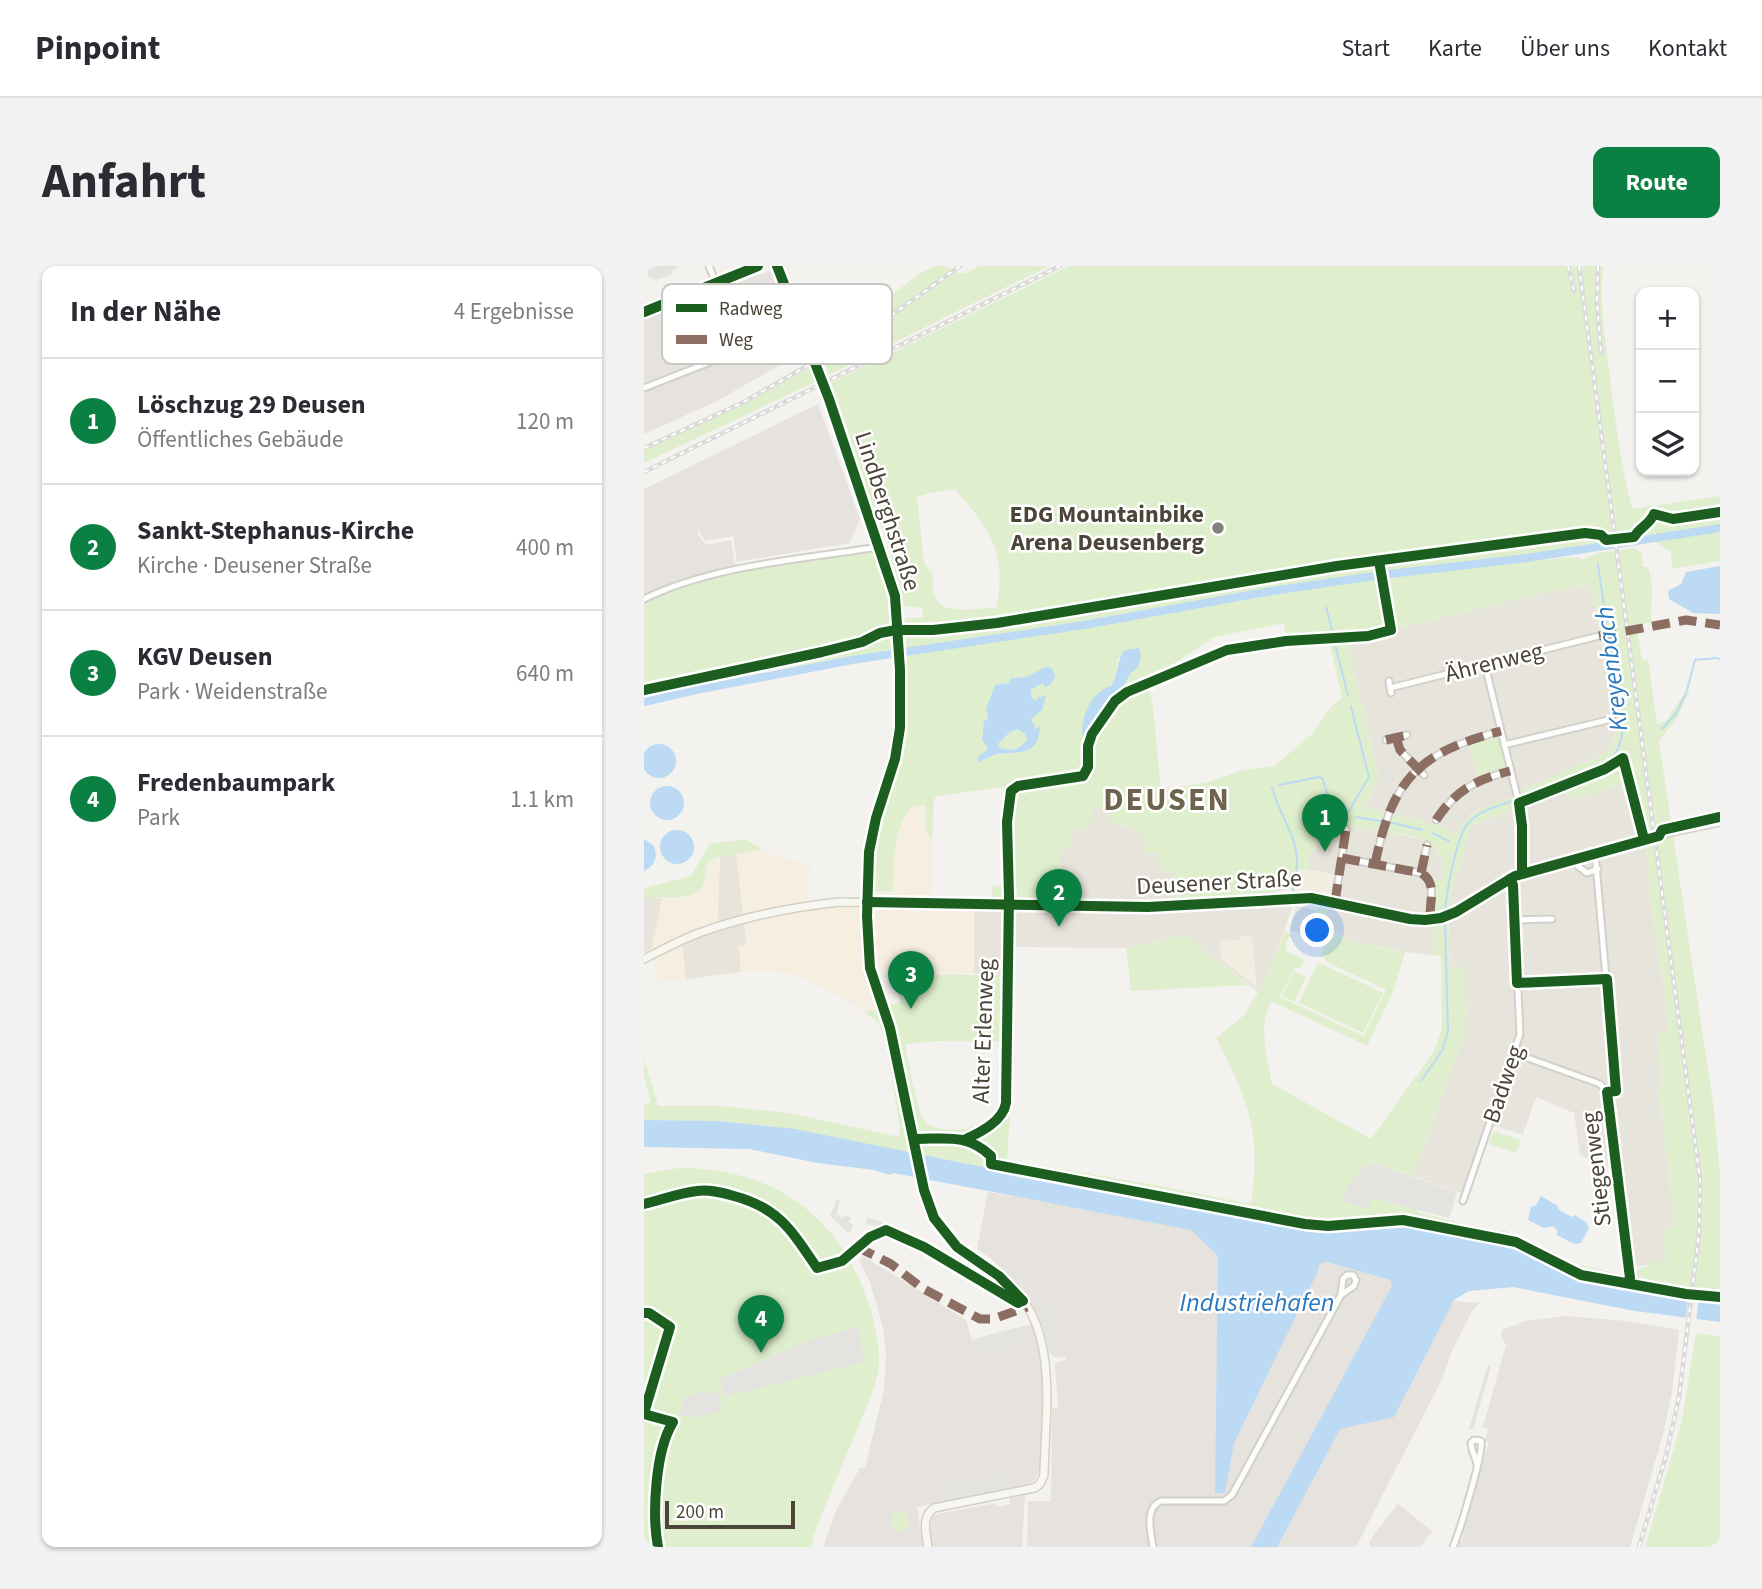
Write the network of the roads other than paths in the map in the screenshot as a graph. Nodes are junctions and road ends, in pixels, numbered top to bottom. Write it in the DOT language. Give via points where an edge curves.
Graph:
graph roads {
  1 [pos="709,266"];
  2 [pos="758,266"];
  3 [pos="777,266"];
  4 [pos="717,282"];
  5 [pos="712,284"];
  6 [pos="784,284"];
  7 [pos="662,305"];
  8 [pos="644,312"];
  9 [pos="705,364"];
  10 [pos="815,364"];
  11 [pos="644,388"];
  12 [pos="880,547"];
  13 [pos="644,599"];
  14 [pos="1599,636"];
  15 [pos="1485,664"];
  16 [pos="1390,687"];
  17 [pos="1612,719"];
  18 [pos="1501,731"];
  19 [pos="1407,735"];
  20 [pos="1396,737"];
  21 [pos="1386,740"];
  22 [pos="1504,745"];
  23 [pos="1418,769"];
  24 [pos="1510,771"];
  25 [pos="1424,775"];
  26 [pos="1436,820"];
  27 [pos="1720,822"];
  28 [pos="1346,829"];
  29 [pos="1427,845"];
  30 [pos="1595,853"];
  31 [pos="1342,858"];
  32 [pos="1570,860"];
  33 [pos="1376,864"];
  34 [pos="1598,869"];
  35 [pos="1421,873"];
  36 [pos="1522,873"];
  37 [pos="1510,879"];
  38 [pos="867,902"];
  39 [pos="1335,902"];
  40 [pos="1009,905"];
  41 [pos="1552,919"];
  42 [pos="1430,920"];
  43 [pos="1515,920"];
  44 [pos="644,959"];
  45 [pos="1607,979"];
  46 [pos="1517,983"];
  47 [pos="1520,1034"];
  48 [pos="1514,1053"];
  49 [pos="1521,1054"];
  50 [pos="1615,1083"];
  51 [pos="1600,1084"];
  52 [pos="1607,1092"];
  53 [pos="966,1139"];
  54 [pos="1463,1201"];
  55 [pos="1630,1278"];
  56 [pos="1341,1295"];
  57 [pos="1477,1465"];
  58 [pos="928,1547"];
  59 [pos="1153,1547"];
  60 [pos="1452,1547"];
  1 -- 4 [label="street"];
  2 -- 4 [label="main road"];
  3 -- 6 [label="street, Lindberghstraße"];
  4 -- 5 [label="main road"];
  7 -- 8 [label="main road"];
  9 -- 11 [label="street"];
  10 -- 12 [label="street, Lindberghstraße"];
  12 -- 13 [label="street" via="716,573"];
  12 -- 38 [label="street, Lindberghstraße" via="895,596 899,637 898,738 871,842"];
  14 -- 15 [label="street, Ährenweg"];
  15 -- 16 [label="street, Ährenweg"];
  15 -- 18 [label="street"];
  17 -- 22 [label="street"];
  18 -- 22 [label="street"];
  18 -- 23 [label="street" via="1460,742"];
  19 -- 20 [label="street"];
  20 -- 21 [label="street"];
  20 -- 23 [label="street" via="1400,750"];
  22 -- 24 [label="street"];
  23 -- 25 [label="street"];
  23 -- 33 [label="street" via="1388,814"];
  24 -- 26 [label="street" via="1464,788 1448,799"];
  24 -- 36 [label="street" via="1521,816"];
  27 -- 30 [label="street, Deusener Straße"];
  28 -- 31 [label="street"];
  29 -- 35 [label="street"];
  30 -- 32 [label="street, Deusener Straße"];
  30 -- 34 [label="street, Stiegenweg"];
  31 -- 33 [label="street"];
  31 -- 39 [label="street"];
  32 -- 34 [label="street" via="1587,873"];
  32 -- 36 [label="street, Deusener Straße"];
  33 -- 35 [label="street"];
  34 -- 45 [label="street, Stiegenweg"];
  35 -- 42 [label="street" via="1431,881"];
  36 -- 37 [label="street, Deusener Straße"];
  37 -- 42 [label="street, Deusener Straße" via="1456,912"];
  37 -- 43 [label="street, Badweg"];
  38 -- 40 [label="street, Deusener Straße"];
  38 -- 44 [label="street, Deusener Straße" via="810,906 734,923"];
  38 -- 58 [label="street, Lindberghstraße" via="870,968 890,1028 930,1209 957,1247 1009,1283 1024,1300 1038,1327 1046,1368 1044,1475 1040,1484 934,1508 925,1519"];
  39 -- 40 [label="street, Deusener Straße" via="1303,898 1181,906"];
  39 -- 42 [label="street, Deusener Straße"];
  40 -- 53 [label="street, Alter Erlenweg" via="1006,1108"];
  41 -- 43 [label="street"];
  43 -- 46 [label="street, Badweg"];
  45 -- 46 [label="street"];
  45 -- 50 [label="street, Stiegenweg"];
  46 -- 47 [label="street, Badweg"];
  47 -- 48 [label="street, Badweg"];
  47 -- 49 [label="street"];
  48 -- 49 [label="street"];
  48 -- 54 [label="street, Badweg"];
  49 -- 51 [label="street"];
  50 -- 51 [label="street, Stiegenweg"];
  50 -- 52 [label="street, Stiegenweg" via="1616,1091"];
  51 -- 52 [label="street"];
  52 -- 55 [label="street, Stiegenweg"];
  56 -- 59 [label="street" via="1233,1495 1224,1501 1155,1503 1150,1511"];
  57 -- 60 [label="street"];
}
